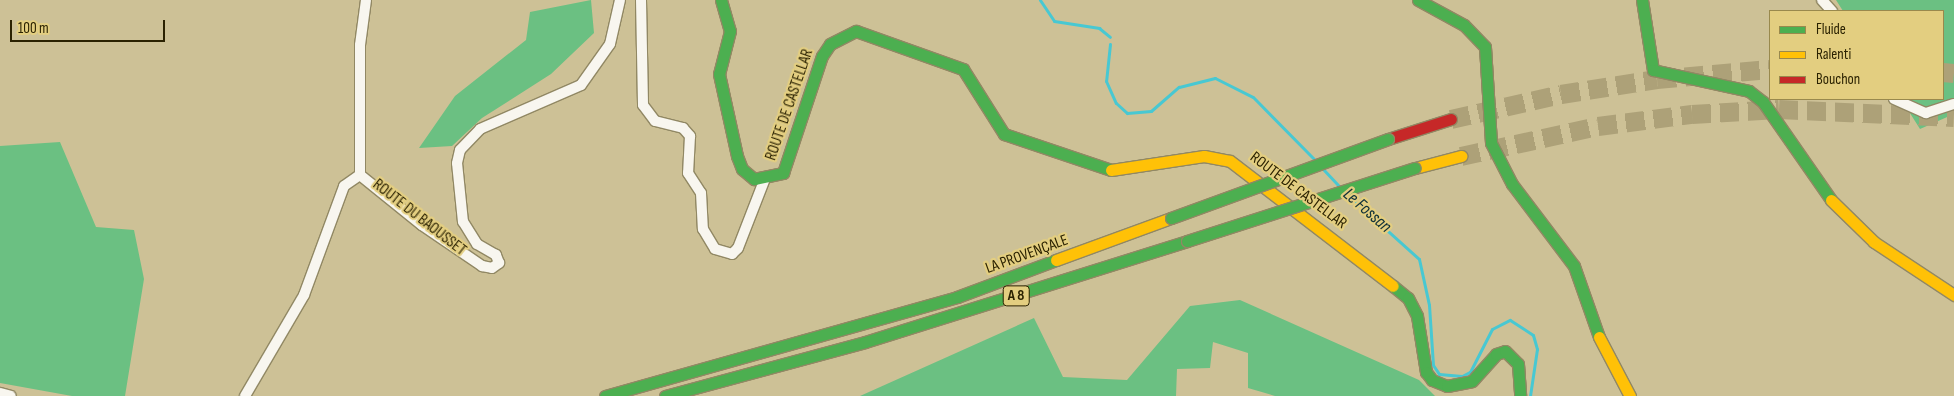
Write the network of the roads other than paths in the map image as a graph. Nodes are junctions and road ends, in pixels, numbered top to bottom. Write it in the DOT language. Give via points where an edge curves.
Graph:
graph roads {
  1 [pos="366,0"];
  2 [pos="620,0"];
  3 [pos="642,0"];
  4 [pos="721,0"];
  5 [pos="1418,0"];
  6 [pos="1642,0"];
  7 [pos="1822,0"];
  8 [pos="1831,10"];
  9 [pos="1896,100"];
  10 [pos="1954,104"];
  11 [pos="1451,119"];
  12 [pos="1461,156"];
  13 [pos="360,175"];
  14 [pos="764,181"];
  15 [pos="1954,295"];
  16 [pos="0,393"];
  17 [pos="11,396"];
  18 [pos="245,396"];
  19 [pos="605,396"];
  20 [pos="665,396"];
  21 [pos="1520,396"];
  22 [pos="1630,396"];
  1 -- 13 [label="street" via="360,44"];
  2 -- 13 [label="street, ROUTE DU BAOUSSET" via="610,44 581,85 480,129 460,150 457,163 463,222 476,244 496,255 499,263 492,268 482,266 422,225"];
  3 -- 14 [label="street" via="643,105 655,121 683,128 690,136 688,173 701,193 703,229 715,249 732,254 738,248"];
  4 -- 14 [label="main road, ROUTE DE CASTELLAR" via="730,30 720,74 737,156 747,175"];
  5 -- 22 [label="main road" via="1464,25 1485,47 1489,62 1486,118 1491,143 1512,184 1574,266 1596,331"];
  6 -- 15 [label="main road" via="1653,70 1678,80 1749,91 1762,102 1836,206 1874,242"];
  7 -- 8 [label="street"];
  9 -- 10 [label="street" via="1926,113"];
  11 -- 19 [label="main road, LA PROVENÇALE / A 8, bridge" via="1388,138 957,297 840,333"];
  12 -- 20 [label="main road, LA PROVENÇALE / A 8, bridge" via="845,348"];
  13 -- 18 [label="street" via="344,186 304,294"];
  14 -- 21 [label="main road, ROUTE DE CASTELLAR" via="783,173 791,158 822,56 842,35 869,34 907,52 963,69 972,77 1004,134 1031,146 1110,170 1204,156 1230,161 1408,298 1417,316 1426,372 1432,380 1447,386 1472,381 1496,354 1505,351 1518,364"];
  16 -- 17 [label="street"];
}
